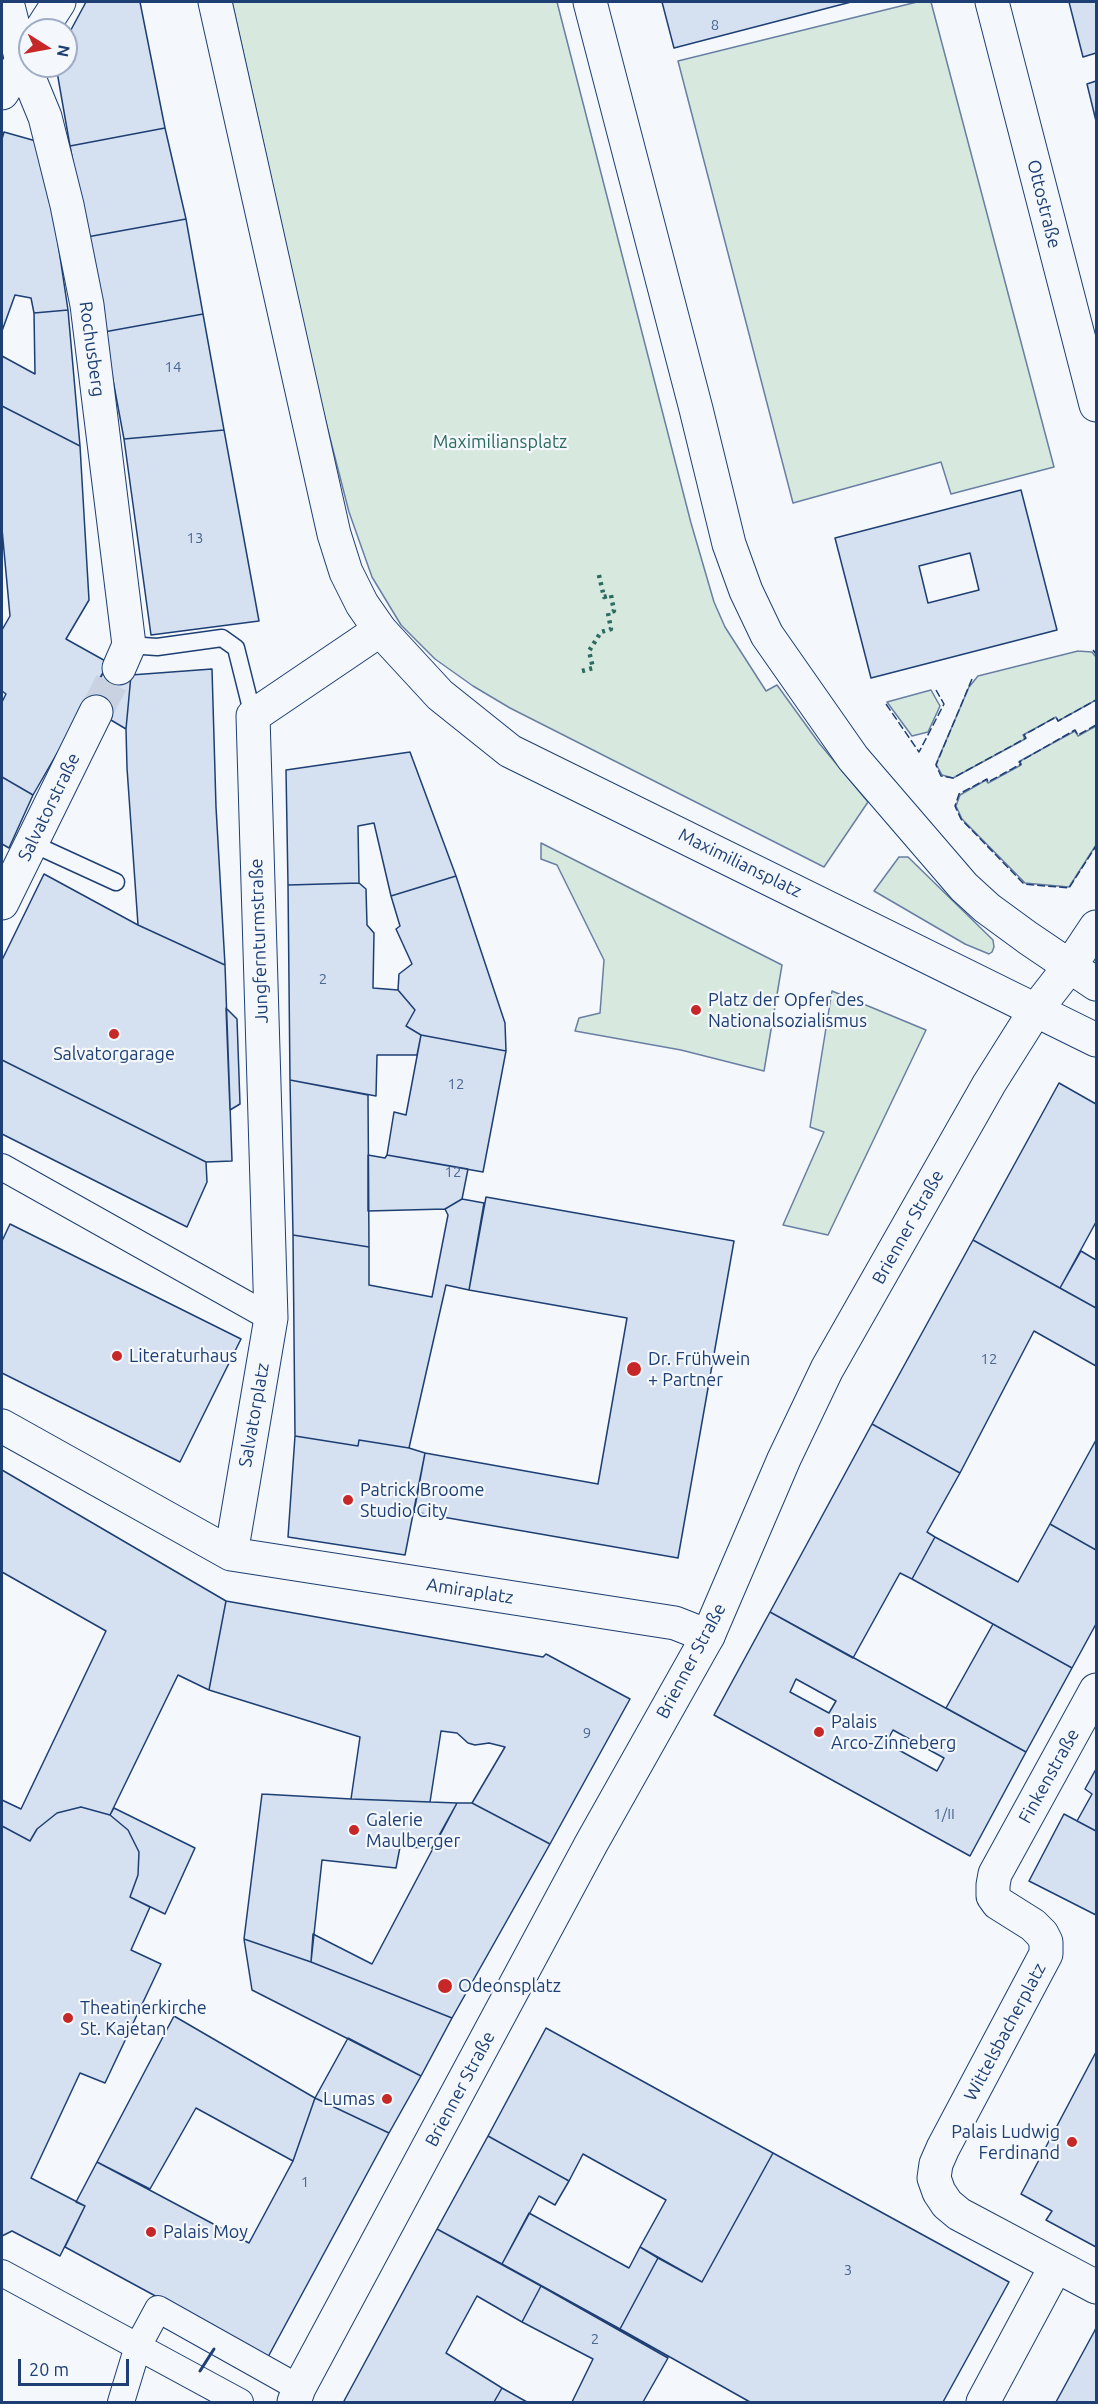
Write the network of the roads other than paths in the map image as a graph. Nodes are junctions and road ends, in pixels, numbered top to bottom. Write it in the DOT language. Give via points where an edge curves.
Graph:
graph roads {
  1 [pos="7,2"];
  2 [pos="59,2"];
  3 [pos="215,2"];
  4 [pos="590,2"];
  5 [pos="992,2"];
  6 [pos="49,18"];
  7 [pos="18,32"];
  8 [pos="18,67"];
  9 [pos="33,78"];
  10 [pos="2,93"];
  11 [pos="1096,405"];
  12 [pos="380,630"];
  13 [pos="124,657"];
  14 [pos="96,712"];
  15 [pos="253,716"];
  16 [pos="32,843"];
  17 [pos="116,882"];
  18 [pos="2,903"];
  19 [pos="1096,927"];
  20 [pos="1083,975"];
  21 [pos="1035,1011"];
  22 [pos="1096,1040"];
  23 [pos="2,1170"];
  24 [pos="271,1318"];
  25 [pos="2,1426"];
  26 [pos="231,1554"];
  27 [pos="708,1636"];
  28 [pos="1096,1690"];
  29 [pos="1001,1862"];
  30 [pos="1056,2266"];
  31 [pos="2,2273"];
  32 [pos="1096,2287"];
  33 [pos="143,2336"];
  34 [pos="297,2395"];
  35 [pos="121,2403"];
  36 [pos="240,2403"];
  37 [pos="983,2403"];
  1 -- 7 [label="street, Rochusberg"];
  2 -- 6 [label="street"];
  3 -- 12 [label="street, Maximiliansplatz" via="334,534 346,573"];
  4 -- 20 [label="street" via="729,544 767,635 853,758 963,887"];
  5 -- 11 [label="street, Ottostraße"];
  8 -- 10 [label="street"];
  9 -- 13 [label="street, Rochusberg" via="67,205 87,305"];
  12 -- 15 [label="street"];
  12 -- 21 [label="street, Maximiliansplatz" via="440,695 510,751"];
  13 -- 15 [label="lane" via="157,647 222,638 236,648"];
  14 -- 16 [label="street, Salvatorstraße"];
  15 -- 24 [label="street, Jungfernturmstraße"];
  16 -- 17 [label="lane"];
  16 -- 18 [label="street, Salvatorstraße"];
  19 -- 20 [label="street, Brienner Straße"];
  20 -- 21 [label="street, Brienner Straße"];
  21 -- 22 [label="street, Maximiliansplatz"];
  21 -- 27 [label="street, Brienner Straße" via="988,1084 827,1369"];
  23 -- 24 [label="street"];
  24 -- 26 [label="street, Salvatorplatz"];
  25 -- 26 [label="street"];
  26 -- 27 [label="street, Amiraplatz" via="675,1623"];
  27 -- 34 [label="street, Brienner Straße" via="585,1854"];
  28 -- 29 [label="street, Finkenstraße"];
  29 -- 30 [label="street, Wittelsbacherplatz" via="993,1896 1034,1925 1046,1942 1046,1954 936,2164 934,2178 947,2204 959,2214"];
  30 -- 32 [label="street"];
  30 -- 37 [label="street"];
  31 -- 33 [label="street"];
  33 -- 34 [label="street" via="158,2309"];
  33 -- 35 [label="street"];
  33 -- 36 [label="street"];
}
